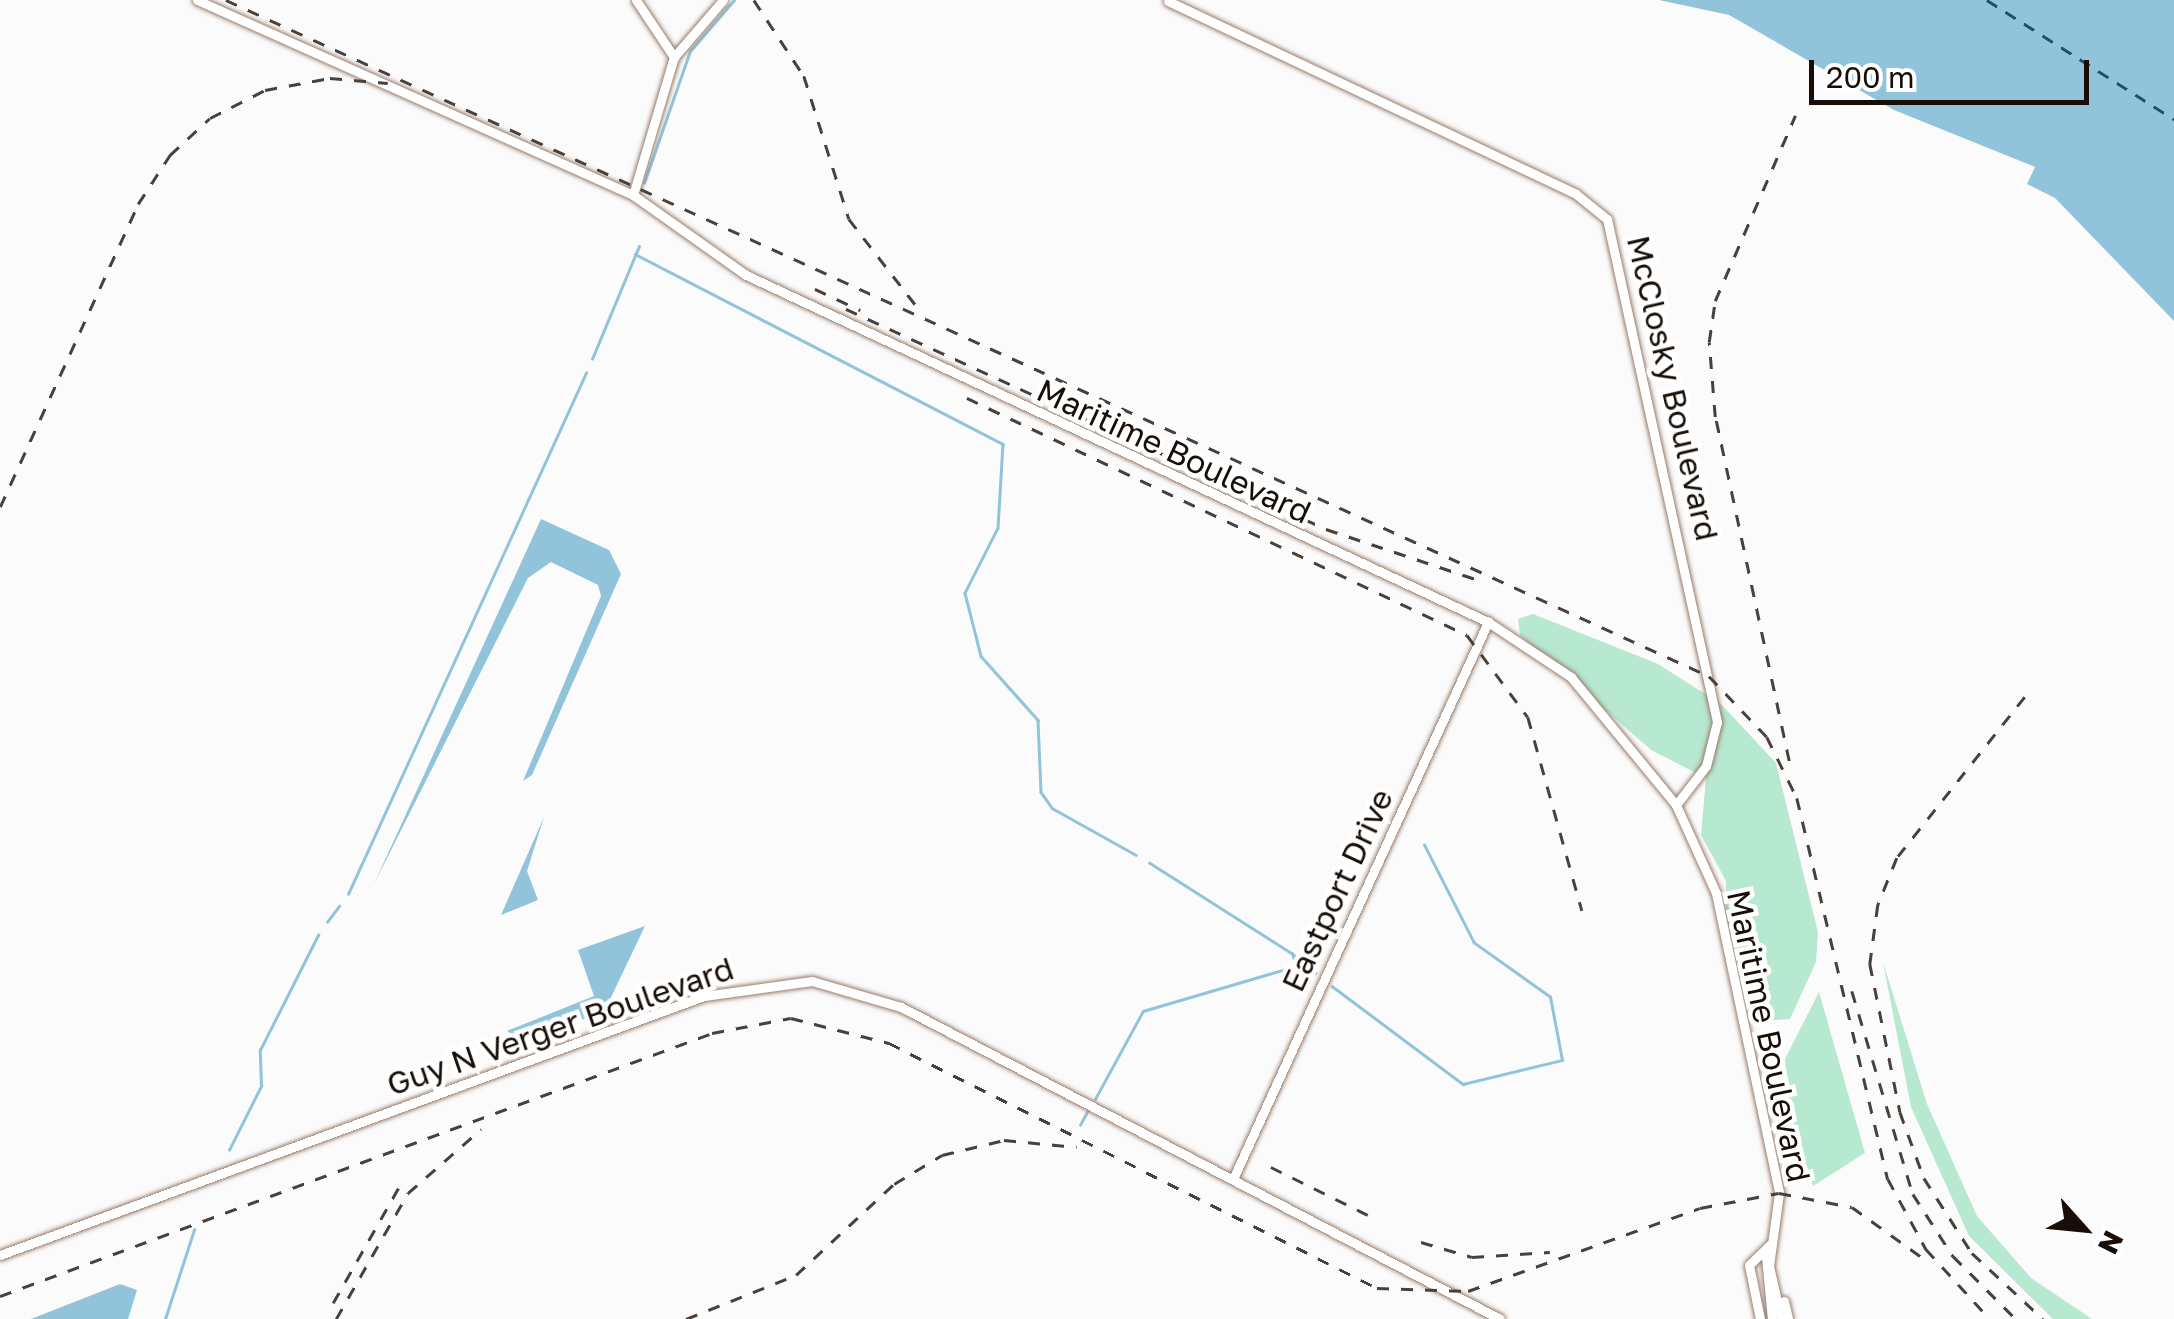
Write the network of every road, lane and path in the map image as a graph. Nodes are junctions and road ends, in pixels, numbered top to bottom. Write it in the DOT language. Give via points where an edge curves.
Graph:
graph roads {
  1 [pos="198,0"];
  2 [pos="636,0"];
  3 [pos="723,0"];
  4 [pos="1168,0"];
  5 [pos="674,58"];
  6 [pos="632,196"];
  7 [pos="1488,622"];
  8 [pos="1676,805"];
  9 [pos="1233,1179"];
  10 [pos="1770,1245"];
  11 [pos="0,1255"];
  12 [pos="1500,1319"];
  13 [pos="1766,1319"];
  14 [pos="1785,1319"];
  1 -- 6 [label="street, Maritime Boulevard"];
  2 -- 5 [label="street"];
  3 -- 5 [label="street"];
  4 -- 8 [label="street, McClosky Boulevard" via="1576,194 1614,229 1717,722 1706,766"];
  5 -- 6 [label="street"];
  6 -- 7 [label="street, Maritime Boulevard" via="746,274 916,360"];
  7 -- 8 [label="street, Maritime Boulevard" via="1590,696"];
  7 -- 9 [label="street, Eastport Drive"];
  8 -- 10 [label="street, Maritime Boulevard" via="1716,893 1734,966 1779,1193"];
  9 -- 11 [label="street, Guy N Verger Boulevard" via="880,997 786,981 704,996"];
  9 -- 12 [label="street, Guy N Verger Boulevard"];
  10 -- 13 [label="street, Maritime Boulevard" via="1755,1270"];
  10 -- 14 [label="street, Maritime Boulevard"];
}
